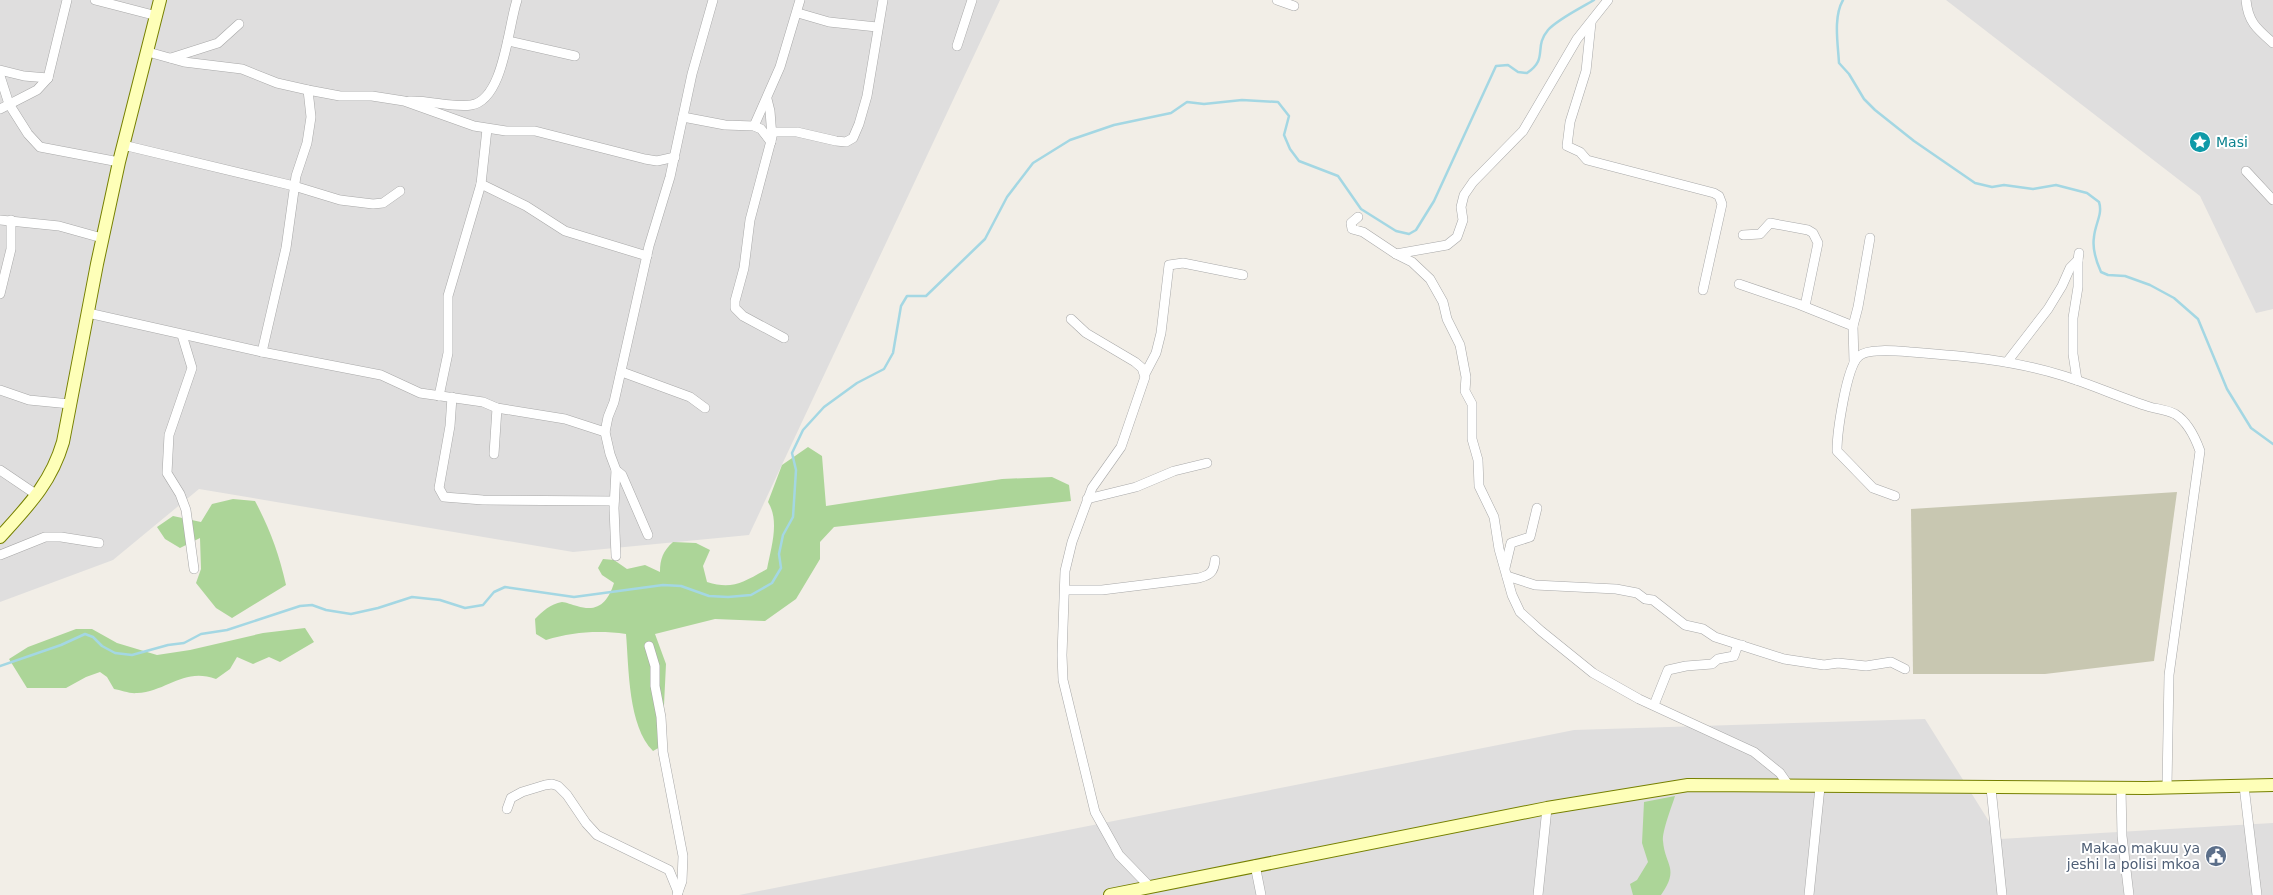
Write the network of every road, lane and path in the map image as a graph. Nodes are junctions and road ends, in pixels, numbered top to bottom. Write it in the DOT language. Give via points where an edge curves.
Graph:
graph roads {
  1 [pos="67,0"];
  2 [pos="96,0"];
  3 [pos="160,0"];
  4 [pos="517,0"];
  5 [pos="713,0"];
  6 [pos="800,0"];
  7 [pos="883,0"];
  8 [pos="972,0"];
  9 [pos="1277,0"];
  10 [pos="1608,0"];
  11 [pos="2246,0"];
  12 [pos="1294,6"];
  13 [pos="798,13"];
  14 [pos="157,16"];
  15 [pos="1591,23"];
  16 [pos="239,24"];
  17 [pos="877,27"];
  18 [pos="508,41"];
  19 [pos="2273,43"];
  20 [pos="957,46"];
  21 [pos="148,52"];
  22 [pos="575,56"];
  23 [pos="171,58"];
  24 [pos="0,70"];
  25 [pos="0,76"];
  26 [pos="48,78"];
  27 [pos="308,90"];
  28 [pos="767,99"];
  29 [pos="404,101"];
  30 [pos="9,104"];
  31 [pos="0,109"];
  32 [pos="683,117"];
  33 [pos="754,126"];
  34 [pos="487,129"];
  35 [pos="771,137"];
  36 [pos="123,145"];
  37 [pos="675,157"];
  38 [pos="118,162"];
  39 [pos="2246,171"];
  40 [pos="482,184"];
  41 [pos="294,186"];
  42 [pos="400,191"];
  43 [pos="2273,200"];
  44 [pos="1358,217"];
  45 [pos="0,220"];
  46 [pos="11,220"];
  47 [pos="1743,235"];
  48 [pos="102,238"];
  49 [pos="1870,238"];
  50 [pos="1396,254"];
  51 [pos="647,256"];
  52 [pos="1243,276"];
  53 [pos="1738,284"];
  54 [pos="1703,290"];
  55 [pos="0,294"];
  56 [pos="1805,306"];
  57 [pos="88,313"];
  58 [pos="1071,319"];
  59 [pos="1853,326"];
  60 [pos="182,335"];
  61 [pos="784,338"];
  62 [pos="262,352"];
  63 [pos="1854,362"];
  64 [pos="2007,362"];
  65 [pos="622,372"];
  66 [pos="1145,374"];
  67 [pos="2078,380"];
  68 [pos="0,390"];
  69 [pos="439,396"];
  70 [pos="452,397"];
  71 [pos="70,404"];
  72 [pos="497,408"];
  73 [pos="706,408"];
  74 [pos="605,432"];
  75 [pos="494,454"];
  76 [pos="1207,463"];
  77 [pos="0,470"];
  78 [pos="616,470"];
  79 [pos="37,495"];
  80 [pos="1895,496"];
  81 [pos="1087,499"];
  82 [pos="614,501"];
  83 [pos="1536,508"];
  84 [pos="648,535"];
  85 [pos="0,537"];
  86 [pos="99,543"];
  87 [pos="0,555"];
  88 [pos="616,556"];
  89 [pos="1215,560"];
  90 [pos="194,568"];
  91 [pos="1506,572"];
  92 [pos="1065,590"];
  93 [pos="1742,645"];
  94 [pos="649,646"];
  95 [pos="1905,669"];
  96 [pos="1654,706"];
  97 [pos="2273,785"];
  98 [pos="1789,786"];
  99 [pos="2167,786"];
  100 [pos="2244,786"];
  101 [pos="1820,787"];
  102 [pos="1991,788"];
  103 [pos="2121,788"];
  104 [pos="1547,808"];
  105 [pos="507,809"];
  106 [pos="1255,865"];
  107 [pos="1150,887"];
  108 [pos="677,894"];
  109 [pos="1110,895"];
  110 [pos="1261,895"];
  111 [pos="1538,895"];
  112 [pos="1810,895"];
  113 [pos="2002,895"];
  114 [pos="2129,895"];
  115 [pos="2257,895"];
  1 -- 26 [label="street"];
  2 -- 14 [label="street"];
  3 -- 14 [label="street"];
  4 -- 18 [label="street"];
  5 -- 32 [label="street"];
  6 -- 13 [label="street"];
  7 -- 17 [label="street"];
  8 -- 20 [label="street"];
  9 -- 12 [label="street"];
  10 -- 15 [label="street"];
  11 -- 19 [label="street" via="2251,22"];
  13 -- 17 [label="street" via="829,22"];
  13 -- 28 [label="street"];
  14 -- 21 [label="street"];
  15 -- 50 [label="street" via="1572,46 1523,131 1464,195 1461,207 1463,220 1457,237 1447,244"];
  15 -- 54 [label="street" via="1586,71 1570,122 1567,146 1580,152 1587,160 1714,192 1719,196 1722,204"];
  16 -- 23 [label="street" via="208,48"];
  17 -- 35 [label="street" via="872,73 853,138 846,142 836,141 796,132"];
  18 -- 22 [label="street"];
  18 -- 29 [label="street" via="492,91 486,99 463,106 425,100"];
  21 -- 23 [label="street"];
  21 -- 36 [label="street"];
  23 -- 27 [label="street" via="242,69 276,83"];
  24 -- 26 [label="street"];
  25 -- 30 [label="street"];
  26 -- 30 [label="street" via="37,90"];
  27 -- 29 [label="street"];
  27 -- 41 [label="street" via="311,117"];
  28 -- 33 [label="street"];
  28 -- 35 [label="street"];
  29 -- 34 [label="street"];
  30 -- 31 [label="street"];
  30 -- 38 [label="street" via="40,147"];
  32 -- 33 [label="street" via="715,124"];
  32 -- 37 [label="street"];
  33 -- 35 [label="street"];
  34 -- 37 [label="street" via="535,131 657,161"];
  34 -- 40 [label="street"];
  35 -- 61 [label="street" via="750,220 744,268 735,301 743,316"];
  36 -- 38 [label="street"];
  36 -- 41 [label="street"];
  37 -- 51 [label="street"];
  38 -- 48 [label="street"];
  39 -- 43 [label="street"];
  40 -- 51 [label="street" via="526,206 565,231"];
  40 -- 69 [label="street" via="448,296 448,353"];
  41 -- 42 [label="street" via="340,200 374,204 383,203"];
  41 -- 62 [label="street" via="286,248"];
  44 -- 50 [label="street" via="1351,223 1352,229 1363,232"];
  45 -- 46 [label="street"];
  46 -- 48 [label="street" via="59,226"];
  46 -- 55 [label="street" via="11,249"];
  47 -- 56 [label="street" via="1760,234 1770,223 1813,233 1818,243"];
  48 -- 57 [label="street"];
  49 -- 59 [label="street"];
  50 -- 91 [label="street" via="1412,262 1433,284 1460,345 1466,376 1465,391 1472,404 1472,439 1478,460 1479,486 1494,517"];
  51 -- 65 [label="street"];
  52 -- 66 [label="street" via="1183,263 1169,265 1161,332 1156,353"];
  53 -- 56 [label="street"];
  56 -- 59 [label="street"];
  57 -- 60 [label="street"];
  57 -- 71 [label="street"];
  58 -- 66 [label="street" via="1086,333 1135,362"];
  59 -- 63 [label="street"];
  60 -- 62 [label="street"];
  60 -- 90 [label="street" via="192,368 169,434 167,473 186,510"];
  62 -- 69 [label="street" via="381,375 420,392"];
  63 -- 64 [label="street" via="1865,353 1894,351"];
  63 -- 80 [label="street" via="1837,432 1837,451 1874,488"];
  64 -- 67 [label="street"];
  64 -- 67 [label="street" via="2060,290 2078,256 2073,333 2074,368"];
  65 -- 73 [label="street" via="690,397"];
  65 -- 74 [label="street"];
  66 -- 81 [label="street" via="1121,447"];
  67 -- 99 [label="street" via="2150,407 2173,412 2195,436 2200,451 2169,675"];
  68 -- 71 [label="street" via="29,400"];
  69 -- 70 [label="street"];
  70 -- 72 [label="street" via="483,402"];
  70 -- 82 [label="street" via="440,488 444,496 483,500"];
  71 -- 79 [label="street" via="55,468"];
  72 -- 74 [label="street" via="565,419"];
  72 -- 75 [label="street"];
  74 -- 78 [label="street"];
  76 -- 81 [label="street" via="1168,473 1136,487"];
  77 -- 79 [label="street"];
  78 -- 82 [label="street"];
  78 -- 84 [label="street" via="626,482"];
  79 -- 85 [label="street"];
  81 -- 92 [label="street" via="1072,542"];
  82 -- 88 [label="street"];
  83 -- 91 [label="street" via="1530,537 1511,543"];
  86 -- 87 [label="street" via="46,537"];
  89 -- 92 [label="street" via="1213,572 1199,578 1102,590"];
  91 -- 93 [label="street" via="1535,585 1637,593 1645,600 1653,600 1685,625 1707,630 1715,637"];
  91 -- 96 [label="street" via="1516,605 1541,632 1593,673"];
  92 -- 107 [label="street" via="1063,680 1095,812 1120,855"];
  93 -- 95 [label="street" via="1793,661 1866,666 1891,662"];
  93 -- 96 [label="street" via="1734,656 1718,659 1712,664 1668,670"];
  94 -- 108 [label="street" via="655,666 663,752 683,856 682,881"];
  96 -- 98 [label="street" via="1754,752 1780,773"];
  97 -- 100 [label="street"];
  98 -- 101 [label="street"];
  98 -- 104 [label="street" via="1688,785"];
  99 -- 100 [label="street"];
  99 -- 103 [label="street"];
  100 -- 115 [label="street"];
  101 -- 102 [label="street"];
  101 -- 112 [label="street"];
  102 -- 103 [label="street"];
  102 -- 113 [label="street"];
  103 -- 114 [label="street" via="2122,836"];
  104 -- 106 [label="street"];
  104 -- 111 [label="street"];
  105 -- 108 [label="street" via="511,798 522,792 552,784 558,786 598,835 669,870"];
  106 -- 107 [label="street"];
  106 -- 110 [label="street"];
  107 -- 109 [label="street"];
}
